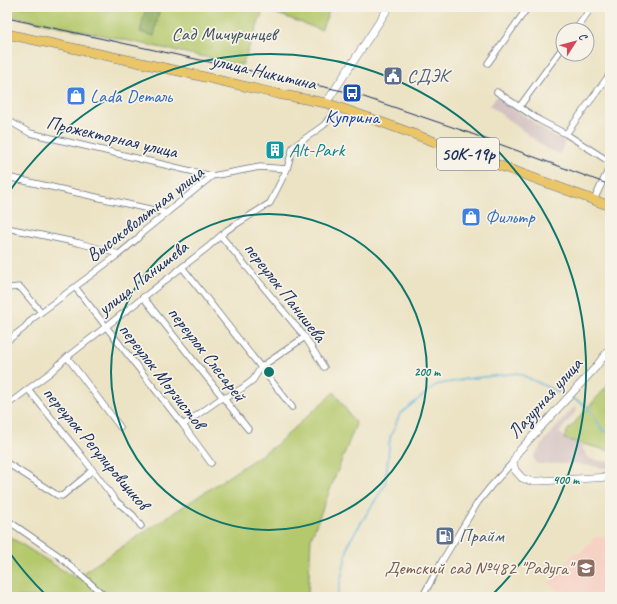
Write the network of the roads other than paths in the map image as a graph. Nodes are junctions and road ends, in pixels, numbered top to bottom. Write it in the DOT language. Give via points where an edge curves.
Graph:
graph roads {
  1 [pos="389,7"];
  2 [pos="528,7"];
  3 [pos="592,7"];
  4 [pos="581,22"];
  5 [pos="7,34"];
  6 [pos="555,58"];
  7 [pos="488,63"];
  8 [pos="610,74"];
  9 [pos="497,92"];
  10 [pos="326,104"];
  11 [pos="520,106"];
  12 [pos="338,107"];
  13 [pos="7,120"];
  14 [pos="566,134"];
  15 [pos="610,162"];
  16 [pos="610,166"];
  17 [pos="287,169"];
  18 [pos="212,176"];
  19 [pos="7,177"];
  20 [pos="594,200"];
  21 [pos="610,206"];
  22 [pos="167,213"];
  23 [pos="7,228"];
  24 [pos="221,236"];
  25 [pos="119,254"];
  26 [pos="182,267"];
  27 [pos="75,287"];
  28 [pos="7,288"];
  29 [pos="143,297"];
  30 [pos="41,312"];
  31 [pos="105,327"];
  32 [pos="305,337"];
  33 [pos="7,341"];
  34 [pos="610,348"];
  35 [pos="68,357"];
  36 [pos="261,367"];
  37 [pos="324,367"];
  38 [pos="28,390"];
  39 [pos="223,397"];
  40 [pos="7,405"];
  41 [pos="292,407"];
  42 [pos="182,425"];
  43 [pos="120,427"];
  44 [pos="248,429"];
  45 [pos="7,462"];
  46 [pos="513,462"];
  47 [pos="211,463"];
  48 [pos="92,470"];
  49 [pos="610,477"];
  50 [pos="7,520"];
  51 [pos="141,526"];
  52 [pos="106,597"];
  53 [pos="424,597"];
  1 -- 10 [label="street"];
  2 -- 7 [label="street"];
  3 -- 4 [label="street"];
  5 -- 10 [label="main road, улица Никитина"];
  6 -- 11 [label="street"];
  8 -- 14 [label="street"];
  9 -- 11 [label="street"];
  10 -- 12 [label="main road, 50К-19р"];
  11 -- 14 [label="street" via="539,120"];
  12 -- 17 [label="street" via="324,125 293,147"];
  12 -- 20 [label="main road, 50К-19р"];
  13 -- 18 [label="street, Прожекторная улица" via="30,133"];
  14 -- 15 [label="street"];
  16 -- 20 [label="street"];
  17 -- 18 [label="street, Высоковольтная улица" via="260,167"];
  17 -- 24 [label="street, улица Панишева" via="270,204"];
  18 -- 22 [label="street, Высоковольтная улица"];
  19 -- 22 [label="street"];
  20 -- 21 [label="main road, 50К-19р"];
  22 -- 25 [label="street, Высоковольтная улица"];
  23 -- 25 [label="street"];
  24 -- 26 [label="street, улица Панишева"];
  24 -- 32 [label="street, переулок Панишева"];
  25 -- 27 [label="street, Высоковольтная улица"];
  26 -- 29 [label="street, улица Панишева"];
  26 -- 36 [label="street"];
  27 -- 30 [label="street, Высоковольтная улица"];
  27 -- 31 [label="street, переулок Морзистов"];
  28 -- 30 [label="street" via="20,287"];
  29 -- 31 [label="street, улица Панишева"];
  29 -- 39 [label="street, переулок Слесарей"];
  30 -- 33 [label="street, Высоковольтная улица"];
  31 -- 35 [label="street, улица Панишева"];
  31 -- 42 [label="street, переулок Морзистов"];
  32 -- 36 [label="street"];
  32 -- 37 [label="street, переулок Панишева"];
  34 -- 46 [label="street, Лазурная улица" via="518,452"];
  35 -- 38 [label="street, улица Панишева"];
  35 -- 43 [label="street"];
  36 -- 39 [label="street" via="253,380"];
  36 -- 41 [label="street"];
  38 -- 40 [label="street, улица Панишева"];
  38 -- 48 [label="street, переулок Регулировщиков"];
  39 -- 42 [label="street"];
  39 -- 44 [label="street, переулок Слесарей"];
  42 -- 47 [label="street, переулок Морзистов"];
  45 -- 48 [label="street" via="62,496"];
  46 -- 49 [label="street, Лазурная улица" via="515,470 522,478 530,481"];
  46 -- 53 [label="street" via="478,502 442,561"];
  48 -- 51 [label="street, переулок Регулировщиков" via="116,501 133,515"];
  50 -- 52 [label="street" via="59,556"];
}
